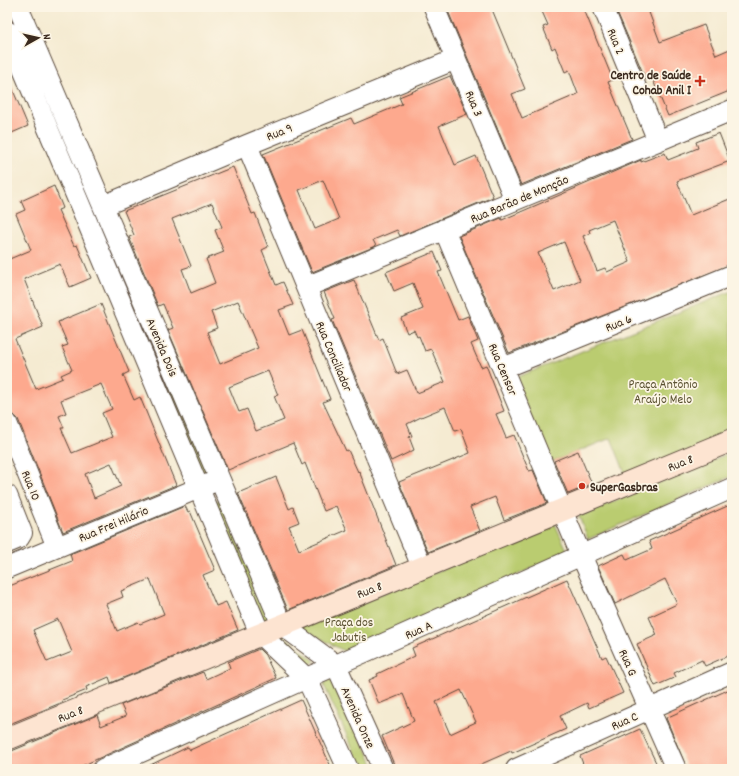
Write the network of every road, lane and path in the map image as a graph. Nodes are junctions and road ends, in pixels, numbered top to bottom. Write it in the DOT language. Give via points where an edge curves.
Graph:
graph roads {
  1 [pos="18,7"];
  2 [pos="434,7"];
  3 [pos="603,7"];
  4 [pos="7,31"];
  5 [pos="456,59"];
  6 [pos="732,110"];
  7 [pos="658,141"];
  8 [pos="247,145"];
  9 [pos="515,200"];
  10 [pos="103,206"];
  11 [pos="444,229"];
  12 [pos="732,275"];
  13 [pos="306,286"];
  14 [pos="503,368"];
  15 [pos="7,423"];
  16 [pos="732,440"];
  17 [pos="220,479"];
  18 [pos="199,488"];
  19 [pos="732,488"];
  20 [pos="7,496"];
  21 [pos="563,510"];
  22 [pos="7,543"];
  23 [pos="57,547"];
  24 [pos="581,555"];
  25 [pos="422,567"];
  26 [pos="7,568"];
  27 [pos="282,625"];
  28 [pos="260,634"];
  29 [pos="336,665"];
  30 [pos="732,672"];
  31 [pos="307,678"];
  32 [pos="650,709"];
  33 [pos="7,739"];
  34 [pos="103,769"];
  35 [pos="348,769"];
  36 [pos="383,769"];
  37 [pos="516,769"];
  38 [pos="676,769"];
  1 -- 10 [label="street, Avenida Dois"];
  2 -- 5 [label="street, Rua 3"];
  3 -- 7 [label="street, Rua 2"];
  4 -- 18 [label="street, Avenida Dois"];
  5 -- 8 [label="street, Rua 9"];
  5 -- 9 [label="street, Rua 3"];
  6 -- 7 [label="street, Rua Barão de Monção"];
  7 -- 9 [label="street, Rua Barão de Monção"];
  8 -- 10 [label="street, Rua 9"];
  8 -- 13 [label="street, Rua Conciliador"];
  9 -- 11 [label="street, Rua Barão de Monção"];
  10 -- 17 [label="street, Avenida Dois"];
  11 -- 13 [label="street, Rua Barão de Monção"];
  11 -- 14 [label="street, Rua Censor"];
  12 -- 14 [label="street, Rua 6"];
  13 -- 25 [label="street, Rua Conciliador"];
  14 -- 21 [label="street, Rua Censor"];
  15 -- 23 [label="street, Rua 10"];
  16 -- 21 [label="street, Rua 8"];
  17 -- 18 [label="street, Rua Frei Hilário"];
  17 -- 27 [label="street, Avenida Dois"];
  18 -- 23 [label="street, Rua Frei Hilário"];
  18 -- 28 [label="street, Avenida Dois"];
  19 -- 24 [label="street, Rua A"];
  20 -- 22 [label="street" via="22,533 19,538"];
  21 -- 24 [label="street, Rua Censor"];
  21 -- 25 [label="street, Rua 8"];
  23 -- 26 [label="street, Rua Frei Hilário"];
  24 -- 29 [label="street, Rua A"];
  24 -- 32 [label="street, Rua G"];
  25 -- 27 [label="street, Rua 8"];
  27 -- 28 [label="street, Rua 8"];
  27 -- 29 [label="street"];
  28 -- 31 [label="street, Avenida Dois"];
  28 -- 33 [label="street, Rua 8"];
  29 -- 31 [label="street, Rua A"];
  29 -- 36 [label="street, Avenida Onze"];
  30 -- 32 [label="street, Rua C"];
  31 -- 34 [label="street, Rua A"];
  31 -- 35 [label="street"];
  32 -- 37 [label="street, Rua C"];
  32 -- 38 [label="street, Rua G"];
}
